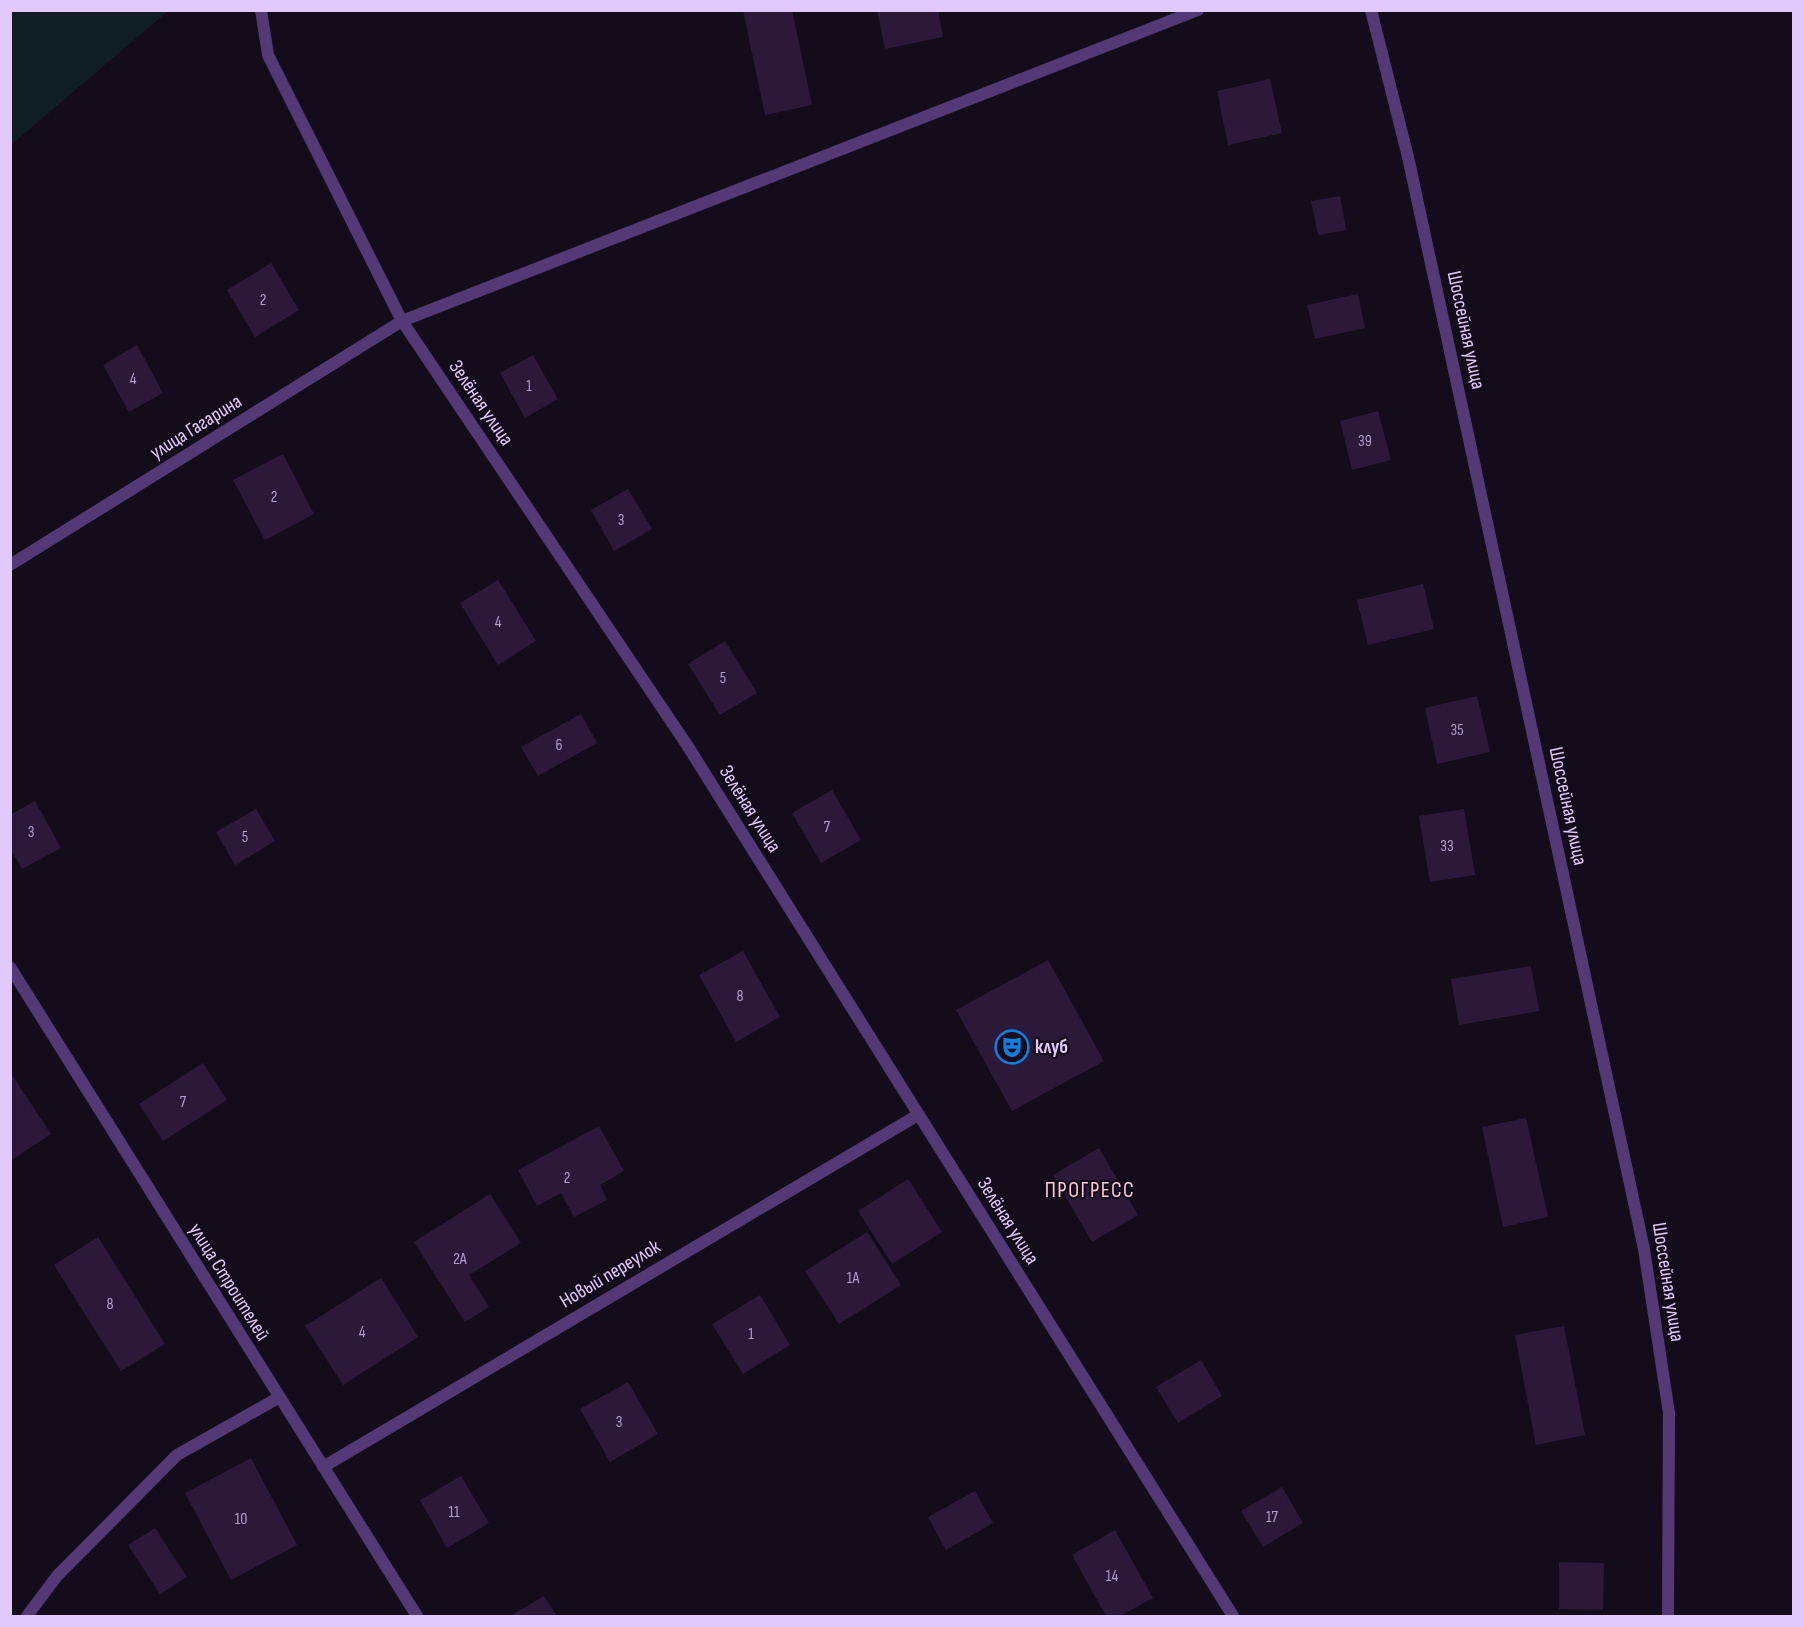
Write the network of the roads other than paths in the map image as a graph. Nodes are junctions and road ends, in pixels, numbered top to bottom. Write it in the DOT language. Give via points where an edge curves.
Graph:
graph roads {
  1 [pos="261,10"];
  2 [pos="1198,10"];
  3 [pos="1371,10"];
  4 [pos="402,321"];
  5 [pos="10,565"];
  6 [pos="10,967"];
  7 [pos="918,1115"];
  8 [pos="278,1398"];
  9 [pos="322,1467"];
  10 [pos="27,1617"];
  11 [pos="417,1617"];
  12 [pos="1233,1617"];
  13 [pos="1668,1617"];
  1 -- 4 [label="street, Зелёная улица" via="268,56"];
  2 -- 4 [label="street, улица Гагарина"];
  3 -- 13 [label="street, Шоссейная улица" via="1408,157 1644,1249 1669,1413"];
  4 -- 5 [label="street, улица Гагарина"];
  4 -- 7 [label="street, Зелёная улица" via="687,745"];
  6 -- 8 [label="street, улица Строителей"];
  7 -- 9 [label="street, Новый переулок"];
  7 -- 12 [label="street, Зелёная улица"];
  8 -- 9 [label="street, улица Строителей"];
  8 -- 10 [label="street" via="177,1455 57,1576"];
  9 -- 11 [label="street, улица Строителей"];
}
